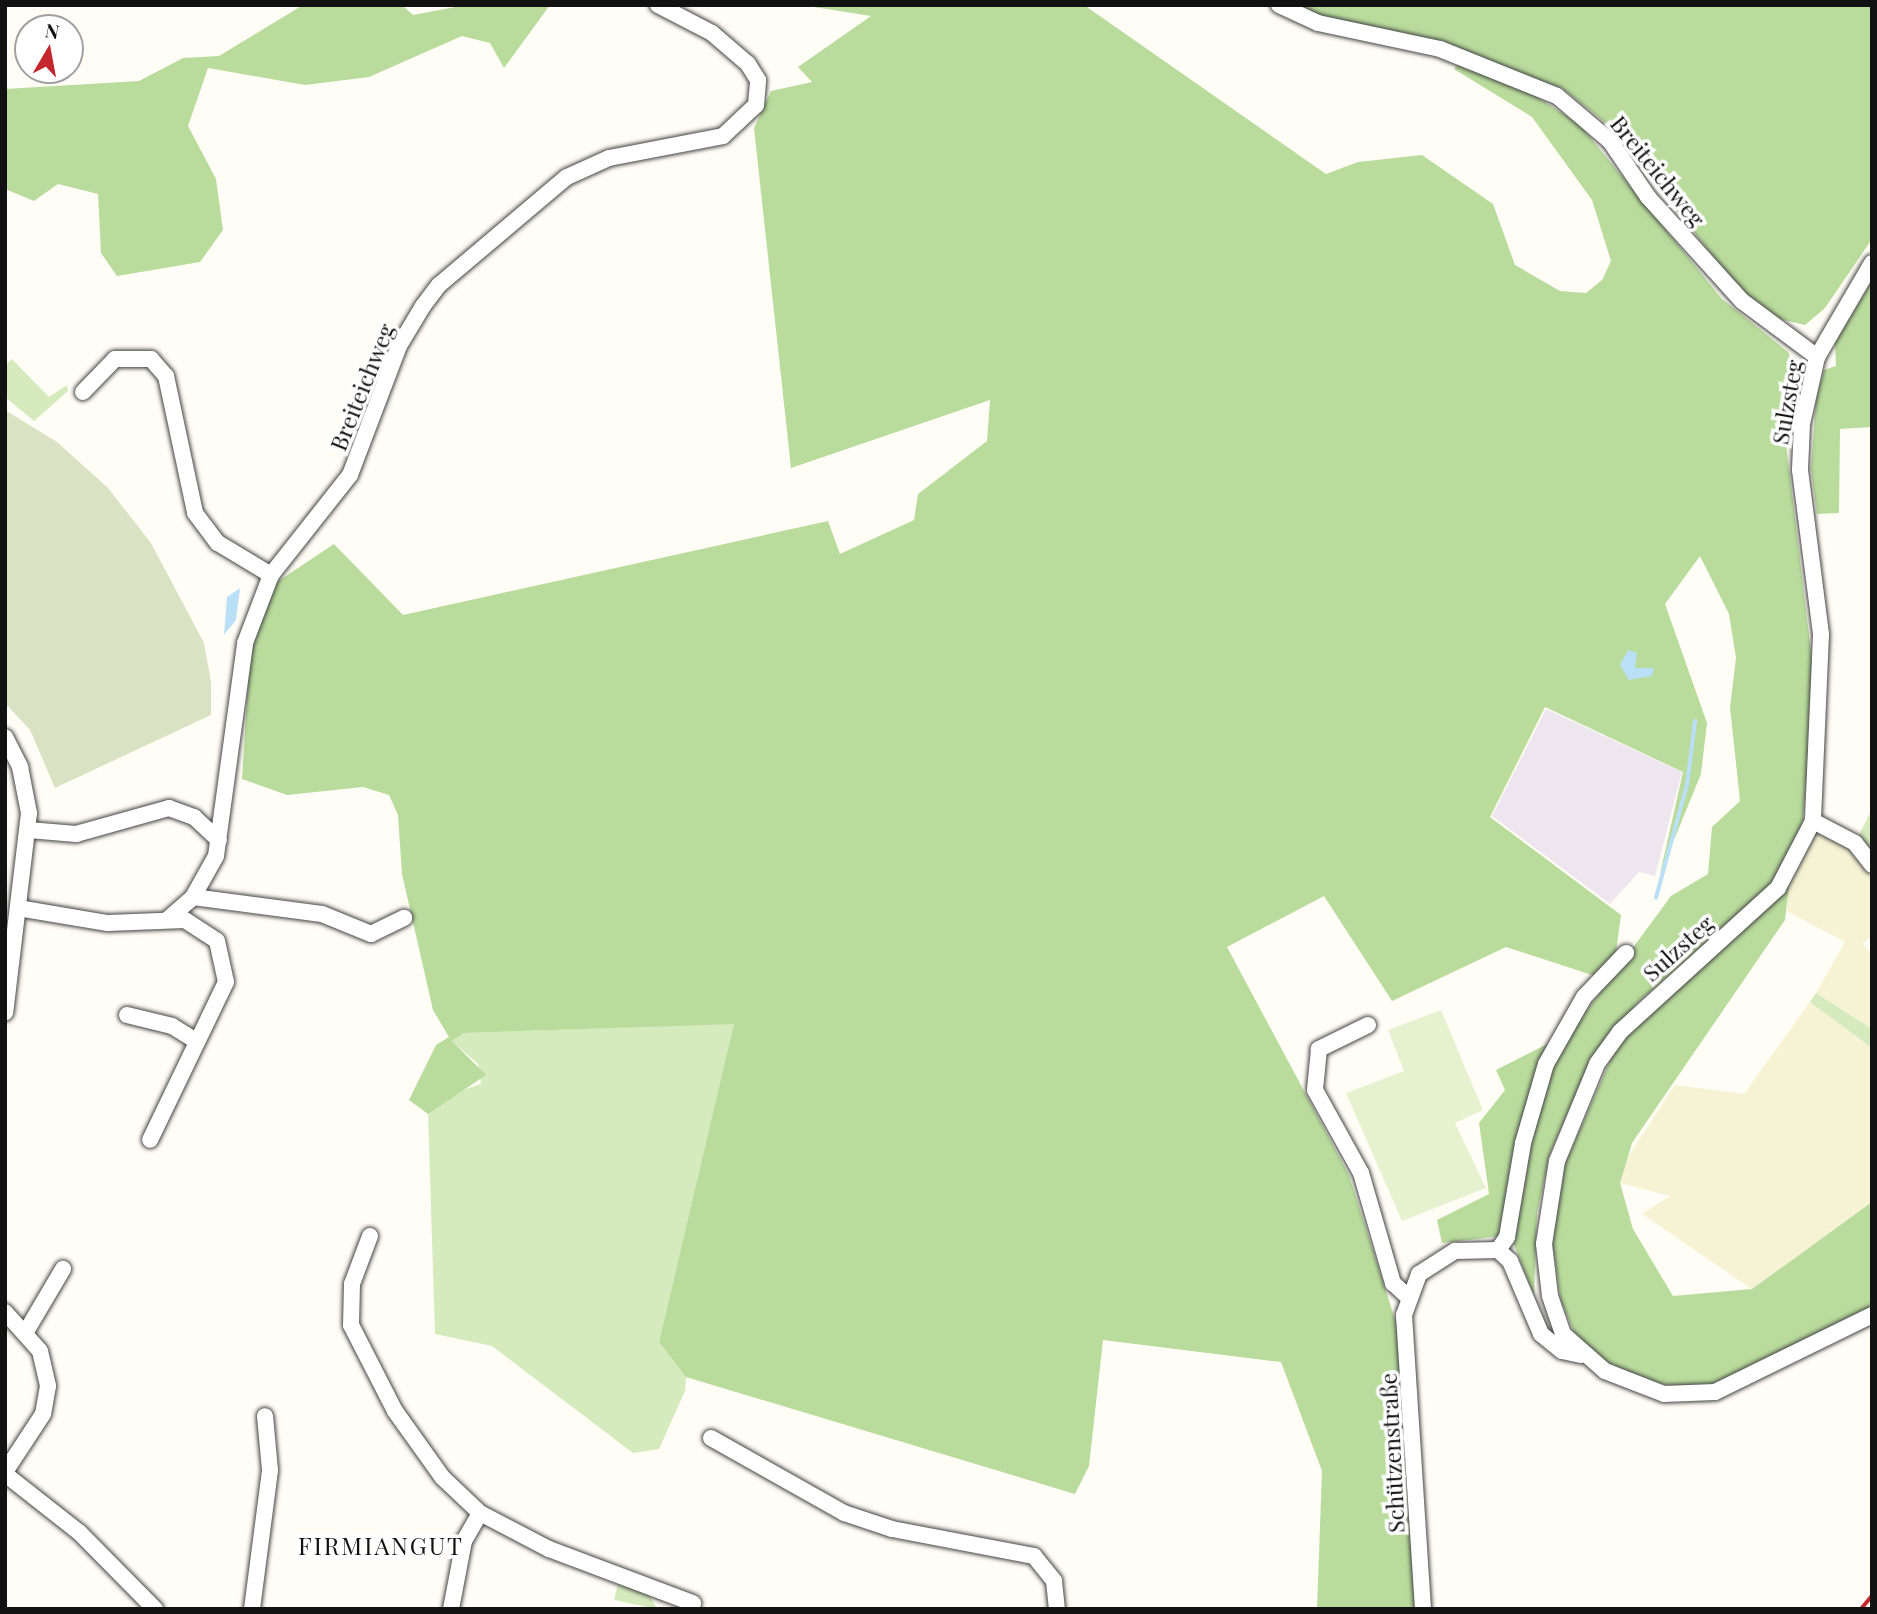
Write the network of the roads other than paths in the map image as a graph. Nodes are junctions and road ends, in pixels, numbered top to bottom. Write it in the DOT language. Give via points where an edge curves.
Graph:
graph roads {
  1 [pos="658,5"];
  2 [pos="1279,5"];
  3 [pos="1872,263"];
  4 [pos="1817,357"];
  5 [pos="83,392"];
  6 [pos="271,575"];
  7 [pos="5,737"];
  8 [pos="1813,821"];
  9 [pos="29,830"];
  10 [pos="219,840"];
  11 [pos="1872,865"];
  12 [pos="193,897"];
  13 [pos="13,914"];
  14 [pos="404,918"];
  15 [pos="168,919"];
  16 [pos="1626,953"];
  17 [pos="5,1013"];
  18 [pos="127,1015"];
  19 [pos="1368,1025"];
  20 [pos="196,1041"];
  21 [pos="150,1140"];
  22 [pos="370,1236"];
  23 [pos="1498,1250"];
  24 [pos="63,1269"];
  25 [pos="1407,1296"];
  26 [pos="5,1312"];
  27 [pos="1872,1315"];
  28 [pos="27,1330"];
  29 [pos="1581,1355"];
  30 [pos="265,1416"];
  31 [pos="711,1438"];
  32 [pos="5,1473"];
  33 [pos="480,1513"];
  34 [pos="693,1603"];
  35 [pos="155,1609"];
  36 [pos="252,1609"];
  37 [pos="451,1609"];
  38 [pos="1057,1609"];
  39 [pos="1423,1609"];
  1 -- 6 [label="street, Breiteichweg" via="712,33 748,64 758,80 756,105 723,136 632,152 566,177 439,285 399,346 350,475"];
  2 -- 4 [label="street, Breiteichweg" via="1318,23 1440,49 1557,96 1610,141 1648,197 1732,292"];
  3 -- 4 [label="street, Sulzsteg"];
  4 -- 8 [label="street, Sulzsteg" via="1800,470 1821,635"];
  5 -- 6 [label="street" via="115,359 150,359 166,376 195,513 218,542"];
  6 -- 10 [label="street, Breiteichweg" via="245,643"];
  7 -- 9 [label="street" via="25,783"];
  8 -- 11 [label="street" via="1855,843"];
  8 -- 29 [label="street, Sulzsteg" via="1789,874 1761,906 1620,1031 1569,1123 1548,1193 1544,1244 1553,1309"];
  9 -- 10 [label="street" via="76,834 169,808 194,817"];
  9 -- 13 [label="street"];
  10 -- 12 [label="street, Breiteichweg" via="209,875"];
  12 -- 14 [label="street" via="321,914 371,934"];
  12 -- 15 [label="street, Breiteichweg"];
  13 -- 15 [label="street" via="108,923"];
  13 -- 17 [label="street"];
  15 -- 20 [label="street" via="203,927 226,960 217,1007"];
  16 -- 23 [label="street, Sulzsteg" via="1584,997 1546,1063 1523,1143 1507,1237"];
  18 -- 20 [label="street" via="172,1026"];
  19 -- 25 [label="street" via="1319,1049 1315,1090 1361,1173 1393,1283"];
  20 -- 21 [label="street"];
  22 -- 33 [label="street" via="349,1304 355,1335 416,1444"];
  23 -- 25 [label="street" via="1475,1247 1436,1260"];
  23 -- 29 [label="street" via="1510,1261 1541,1334 1562,1351"];
  24 -- 28 [label="street"];
  25 -- 39 [label="street, Schützenstraße"];
  26 -- 28 [label="street"];
  27 -- 29 [label="street, Sulzsteg" via="1752,1377 1687,1397 1636,1386"];
  28 -- 32 [label="street" via="46,1368 47,1403"];
  30 -- 36 [label="street" via="270,1470"];
  31 -- 38 [label="street" via="844,1513 892,1529 1034,1556 1054,1581"];
  32 -- 35 [label="street" via="80,1533"];
  33 -- 34 [label="street" via="549,1549"];
  33 -- 37 [label="street" via="464,1541"];
}
